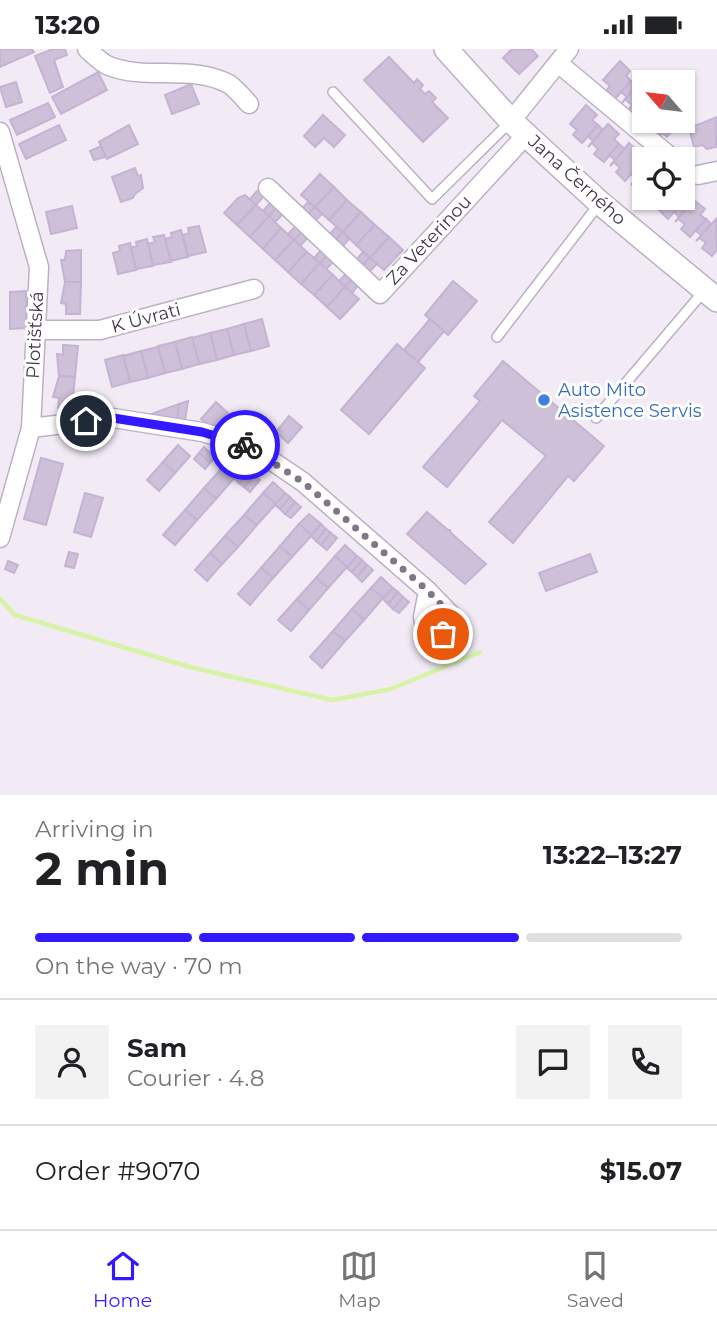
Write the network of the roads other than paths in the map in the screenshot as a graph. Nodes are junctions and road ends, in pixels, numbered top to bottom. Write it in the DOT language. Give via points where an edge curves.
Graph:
graph roads {
  1 [pos="87,49"];
  2 [pos="446,49"];
  3 [pos="563,56"];
  4 [pos="333,92"];
  5 [pos="249,104"];
  6 [pos="518,128"];
  7 [pos="0,132"];
  8 [pos="660,147"];
  9 [pos="717,171"];
  10 [pos="698,175"];
  11 [pos="268,188"];
  12 [pos="600,203"];
  13 [pos="254,289"];
  14 [pos="711,296"];
  15 [pos="36,330"];
  16 [pos="497,337"];
  17 [pos="596,418"];
  18 [pos="31,428"];
  19 [pos="0,538"];
  20 [pos="428,591"];
  1 -- 5 [label="street" via="108,65 215,78 231,85"];
  2 -- 6 [label="street, Jana Černého"];
  3 -- 6 [label="street"];
  3 -- 8 [label="street"];
  4 -- 6 [label="lane" via="432,199"];
  6 -- 11 [label="street, Za Veterinou" via="380,294"];
  6 -- 12 [label="street, Jana Černého"];
  7 -- 15 [label="street, Plotišťská" via="39,267"];
  9 -- 10 [label="street"];
  12 -- 14 [label="street, Jana Černého"];
  12 -- 16 [label="lane"];
  13 -- 15 [label="street, K Úvrati" via="100,330"];
  14 -- 17 [label="lane"];
  15 -- 18 [label="street, Plotišťská"];
  18 -- 19 [label="street, Plotišťská"];
  18 -- 20 [label="street" via="113,418 202,432 250,446 303,482"];
}
